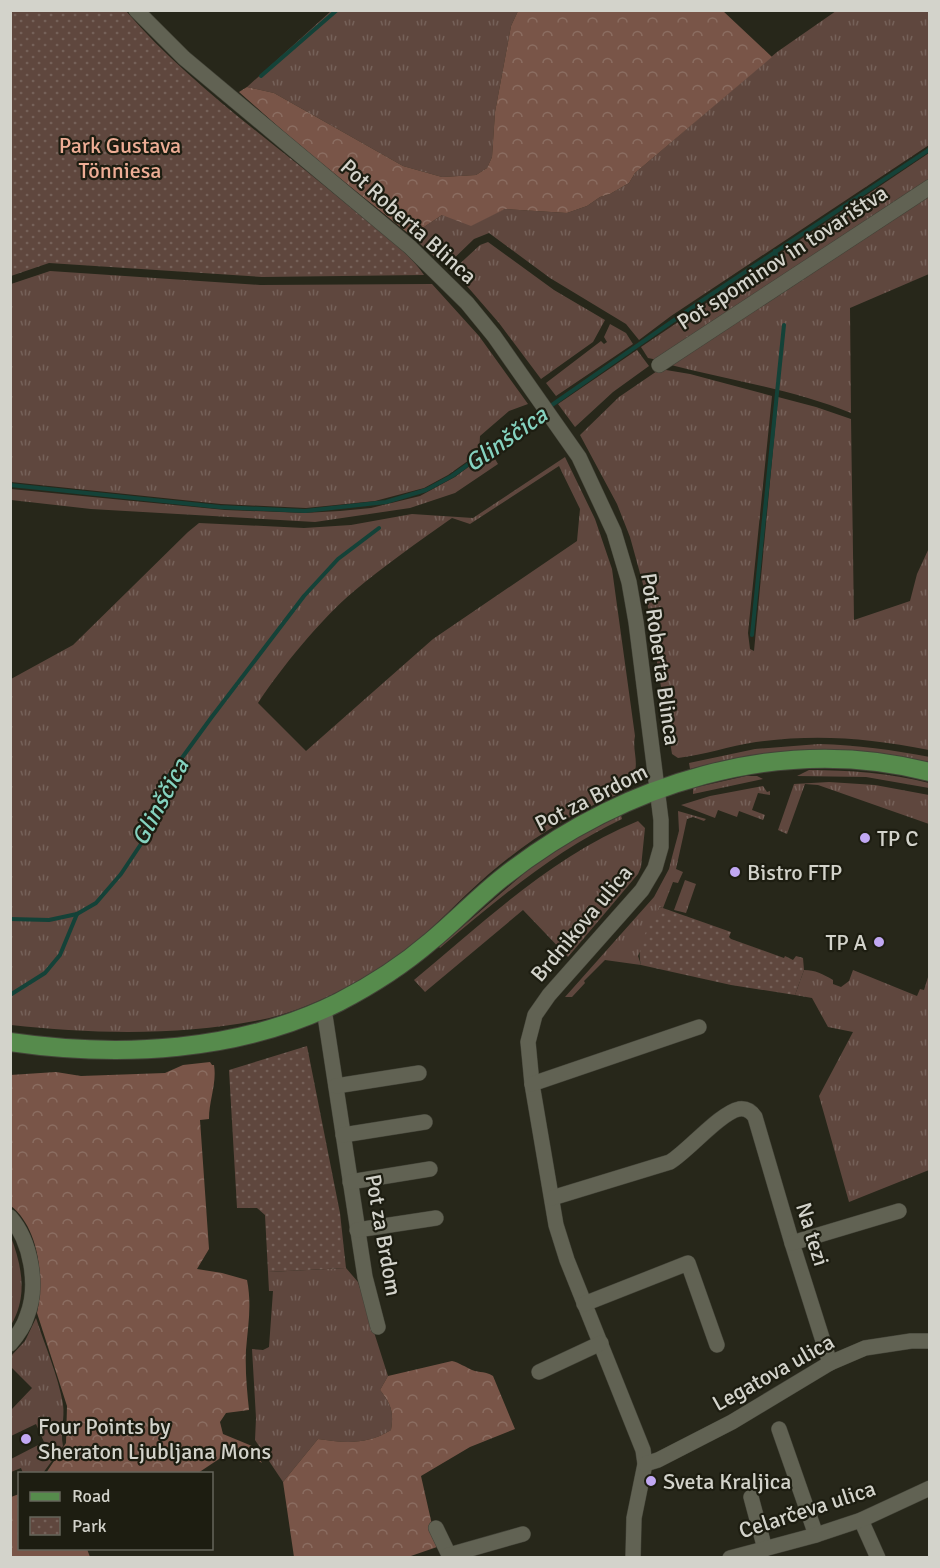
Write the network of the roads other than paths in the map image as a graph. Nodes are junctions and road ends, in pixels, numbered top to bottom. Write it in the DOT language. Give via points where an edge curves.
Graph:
graph roads {
  1 [pos="136,10"];
  2 [pos="930,187"];
  3 [pos="659,365"];
  4 [pos="930,772"];
  5 [pos="657,789"];
  6 [pos="324,1009"];
  7 [pos="699,1026"];
  8 [pos="10,1042"];
  9 [pos="419,1073"];
  10 [pos="532,1084"];
  11 [pos="336,1086"];
  12 [pos="424,1122"];
  13 [pos="342,1135"];
  14 [pos="430,1169"];
  15 [pos="350,1182"];
  16 [pos="552,1198"];
  17 [pos="900,1211"];
  18 [pos="10,1217"];
  19 [pos="436,1218"];
  20 [pos="357,1230"];
  21 [pos="792,1243"];
  22 [pos="584,1304"];
  23 [pos="378,1327"];
  24 [pos="930,1341"];
  25 [pos="601,1343"];
  26 [pos="10,1344"];
  27 [pos="717,1345"];
  28 [pos="830,1363"];
  29 [pos="539,1372"];
  30 [pos="779,1428"];
  31 [pos="645,1464"];
  32 [pos="930,1488"];
  33 [pos="751,1497"];
  34 [pos="861,1520"];
  35 [pos="436,1528"];
  36 [pos="523,1534"];
  37 [pos="816,1535"];
  38 [pos="765,1549"];
  39 [pos="449,1556"];
  40 [pos="633,1557"];
  41 [pos="730,1557"];
  42 [pos="878,1557"];
  1 -- 5 [label="street, Pot Roberta Blinca" via="184,58 440,274 494,336 553,417 579,457 619,545 636,622"];
  2 -- 3 [label="street, Pot spominov in tovarištva"];
  4 -- 5 [label="main road, Pot za Brdom" via="890,764 805,760 738,767"];
  5 -- 6 [label="main road, Pot za Brdom" via="587,821 542,848 412,957"];
  5 -- 10 [label="street, Brdnikova ulica" via="662,833 655,867 642,890 535,1015 528,1042"];
  6 -- 8 [label="main road, Pot za Brdom" via="244,1036 136,1050"];
  6 -- 11 [label="street, Pot za Brdom"];
  7 -- 10 [label="street"];
  9 -- 11 [label="street"];
  10 -- 16 [label="street, Brdnikova ulica"];
  11 -- 13 [label="street, Pot za Brdom"];
  12 -- 13 [label="street"];
  13 -- 15 [label="street, Pot za Brdom"];
  14 -- 15 [label="street"];
  15 -- 20 [label="street, Pot za Brdom"];
  16 -- 21 [label="street, Na tezi" via="670,1162 735,1110 747,1109 755,1117"];
  16 -- 22 [label="street, Brdnikova ulica" via="556,1225"];
  17 -- 21 [label="street"];
  18 -- 26 [label="street" via="27,1251 32,1292 27,1316"];
  19 -- 20 [label="street"];
  20 -- 23 [label="street, Pot za Brdom"];
  21 -- 28 [label="street, Na tezi"];
  22 -- 25 [label="street, Brdnikova ulica"];
  22 -- 27 [label="street" via="688,1263"];
  24 -- 28 [label="street, Legatova ulica" via="865,1348"];
  25 -- 29 [label="street"];
  25 -- 31 [label="street, Brdnikova ulica"];
  28 -- 31 [label="street, Legatova ulica" via="732,1422"];
  30 -- 37 [label="street"];
  31 -- 40 [label="street, Brdnikova ulica" via="634,1518"];
  32 -- 34 [label="street, Celarčeva ulica"];
  33 -- 38 [label="street"];
  34 -- 37 [label="street, Celarčeva ulica"];
  34 -- 42 [label="street"];
  35 -- 39 [label="street"];
  36 -- 39 [label="street"];
  37 -- 38 [label="street, Celarčeva ulica"];
  38 -- 41 [label="street, Celarčeva ulica"];
}
